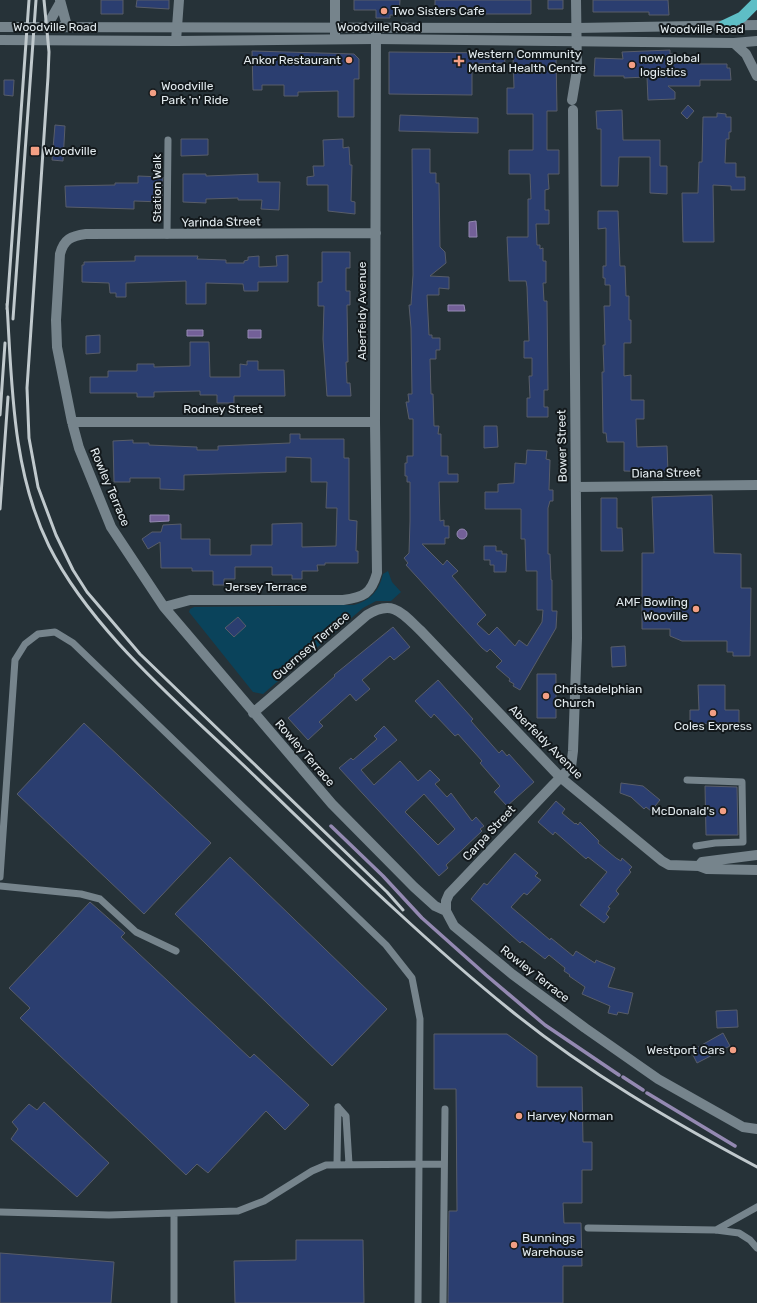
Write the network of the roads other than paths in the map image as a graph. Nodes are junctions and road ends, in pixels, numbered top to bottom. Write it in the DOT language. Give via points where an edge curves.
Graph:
graph roads {
  1 [pos="179,0"];
  2 [pos="335,0"];
  3 [pos="576,0"];
  4 [pos="60,1"];
  5 [pos="757,2"];
  6 [pos="757,25"];
  7 [pos="47,26"];
  8 [pos="67,26"];
  9 [pos="177,26"];
  10 [pos="723,26"];
  11 [pos="0,27"];
  12 [pos="335,27"];
  13 [pos="376,27"];
  14 [pos="576,28"];
  15 [pos="335,39"];
  16 [pos="375,39"];
  17 [pos="0,40"];
  18 [pos="176,41"];
  19 [pos="757,41"];
  20 [pos="576,42"];
  21 [pos="734,43"];
  22 [pos="757,76"];
  23 [pos="168,140"];
  24 [pos="376,233"];
  25 [pos="167,235"];
  26 [pos="67,239"];
  27 [pos="72,422"];
  28 [pos="375,422"];
  29 [pos="757,485"];
  30 [pos="576,486"];
  31 [pos="368,592"];
  32 [pos="164,607"];
  33 [pos="390,607"];
  34 [pos="253,714"];
  35 [pos="560,777"];
  36 [pos="687,780"];
  37 [pos="696,846"];
  38 [pos="757,855"];
  39 [pos="699,866"];
  40 [pos="757,870"];
  41 [pos="0,877"];
  42 [pos="0,886"];
  43 [pos="446,911"];
  44 [pos="176,950"];
  45 [pos="445,1109"];
  46 [pos="757,1129"];
  47 [pos="337,1164"];
  48 [pos="349,1164"];
  49 [pos="420,1164"];
  50 [pos="443,1164"];
  51 [pos="757,1207"];
  52 [pos="0,1212"];
  53 [pos="174,1213"];
  54 [pos="588,1228"];
  55 [pos="716,1230"];
  56 [pos="757,1248"];
  57 [pos="174,1303"];
  58 [pos="418,1303"];
  59 [pos="443,1303"];
  1 -- 9 [label="street"];
  2 -- 12 [label="street"];
  3 -- 14 [label="street, Bower Street"];
  4 -- 7 [label="street"];
  4 -- 8 [label="street"];
  5 -- 10 [label="highway" via="742,17"];
  6 -- 10 [label="street, Woodville Road"];
  7 -- 8 [label="street, Woodville Road"];
  7 -- 11 [label="street, Woodville Road"];
  8 -- 9 [label="street, Woodville Road"];
  9 -- 12 [label="street, Woodville Road"];
  9 -- 18 [label="street"];
  10 -- 14 [label="street, Woodville Road"];
  12 -- 13 [label="street, Woodville Road"];
  12 -- 15 [label="street"];
  13 -- 14 [label="street, Woodville Road"];
  13 -- 16 [label="street, Aberfeldy Avenue"];
  14 -- 20 [label="street, Bower Street"];
  15 -- 16 [label="street, Woodville Road"];
  15 -- 18 [label="street, Woodville Road"];
  16 -- 20 [label="street, Woodville Road"];
  16 -- 24 [label="street, Aberfeldy Avenue"];
  17 -- 18 [label="street, Woodville Road"];
  19 -- 21 [label="street, Woodville Road"];
  20 -- 21 [label="street, Woodville Road"];
  20 -- 30 [label="street, Bower Street" via="577,70 572,105"];
  21 -- 22 [label="street" via="746,54"];
  23 -- 25 [label="lane, Station Walk"];
  24 -- 25 [label="street, Yarinda Street"];
  24 -- 28 [label="street, Aberfeldy Avenue"];
  25 -- 26 [label="street, Yarinda Street" via="86,234"];
  26 -- 27 [label="street, Rowley Terrace" via="60,254 56,320 57,347"];
  27 -- 28 [label="street, Rodney Street"];
  27 -- 32 [label="street, Rowley Terrace" via="79,448 111,527"];
  28 -- 31 [label="street, Aberfeldy Avenue" via="377,573 374,585"];
  29 -- 30 [label="street, Diana Street"];
  30 -- 35 [label="street, Bower Street" via="573,751 571,767"];
  31 -- 32 [label="street, Jersey Terrace" via="360,597 343,600 190,600"];
  32 -- 34 [label="street, Rowley Terrace"];
  33 -- 34 [label="street, Guernsey Terrace" via="378,609 367,616"];
  33 -- 35 [label="street, Aberfeldy Avenue" via="401,612 421,631"];
  34 -- 43 [label="street, Rowley Terrace" via="332,804 414,887 435,906"];
  35 -- 39 [label="street, Aberfeldy Avenue" via="662,861 669,865"];
  35 -- 43 [label="street, Carpa Street" via="450,894 446,901"];
  36 -- 37 [label="lane" via="742,782 743,842"];
  38 -- 39 [label="street, Aberfeldy Avenue" via="702,862"];
  39 -- 40 [label="street, Aberfeldy Avenue" via="707,869"];
  41 -- 49 [label="lane" via="15,660 25,644 38,634 55,632 73,643 253,816 386,945 412,978 420,1019"];
  42 -- 44 [label="lane" via="81,894 100,899 136,932"];
  43 -- 46 [label="street, Rowley Terrace" via="454,926 512,974 585,1028 658,1079 743,1128"];
  45 -- 50 [label="lane"];
  47 -- 48 [label="lane"];
  47 -- 48 [label="lane" via="338,1107 346,1116"];
  47 -- 53 [label="lane" via="312,1170 264,1201 238,1211"];
  48 -- 49 [label="lane"];
  49 -- 50 [label="lane"];
  49 -- 58 [label="lane"];
  50 -- 59 [label="lane"];
  51 -- 55 [label="lane"];
  52 -- 53 [label="lane"];
  53 -- 57 [label="lane"];
  54 -- 55 [label="lane"];
  55 -- 56 [label="lane" via="739,1232"];
}
